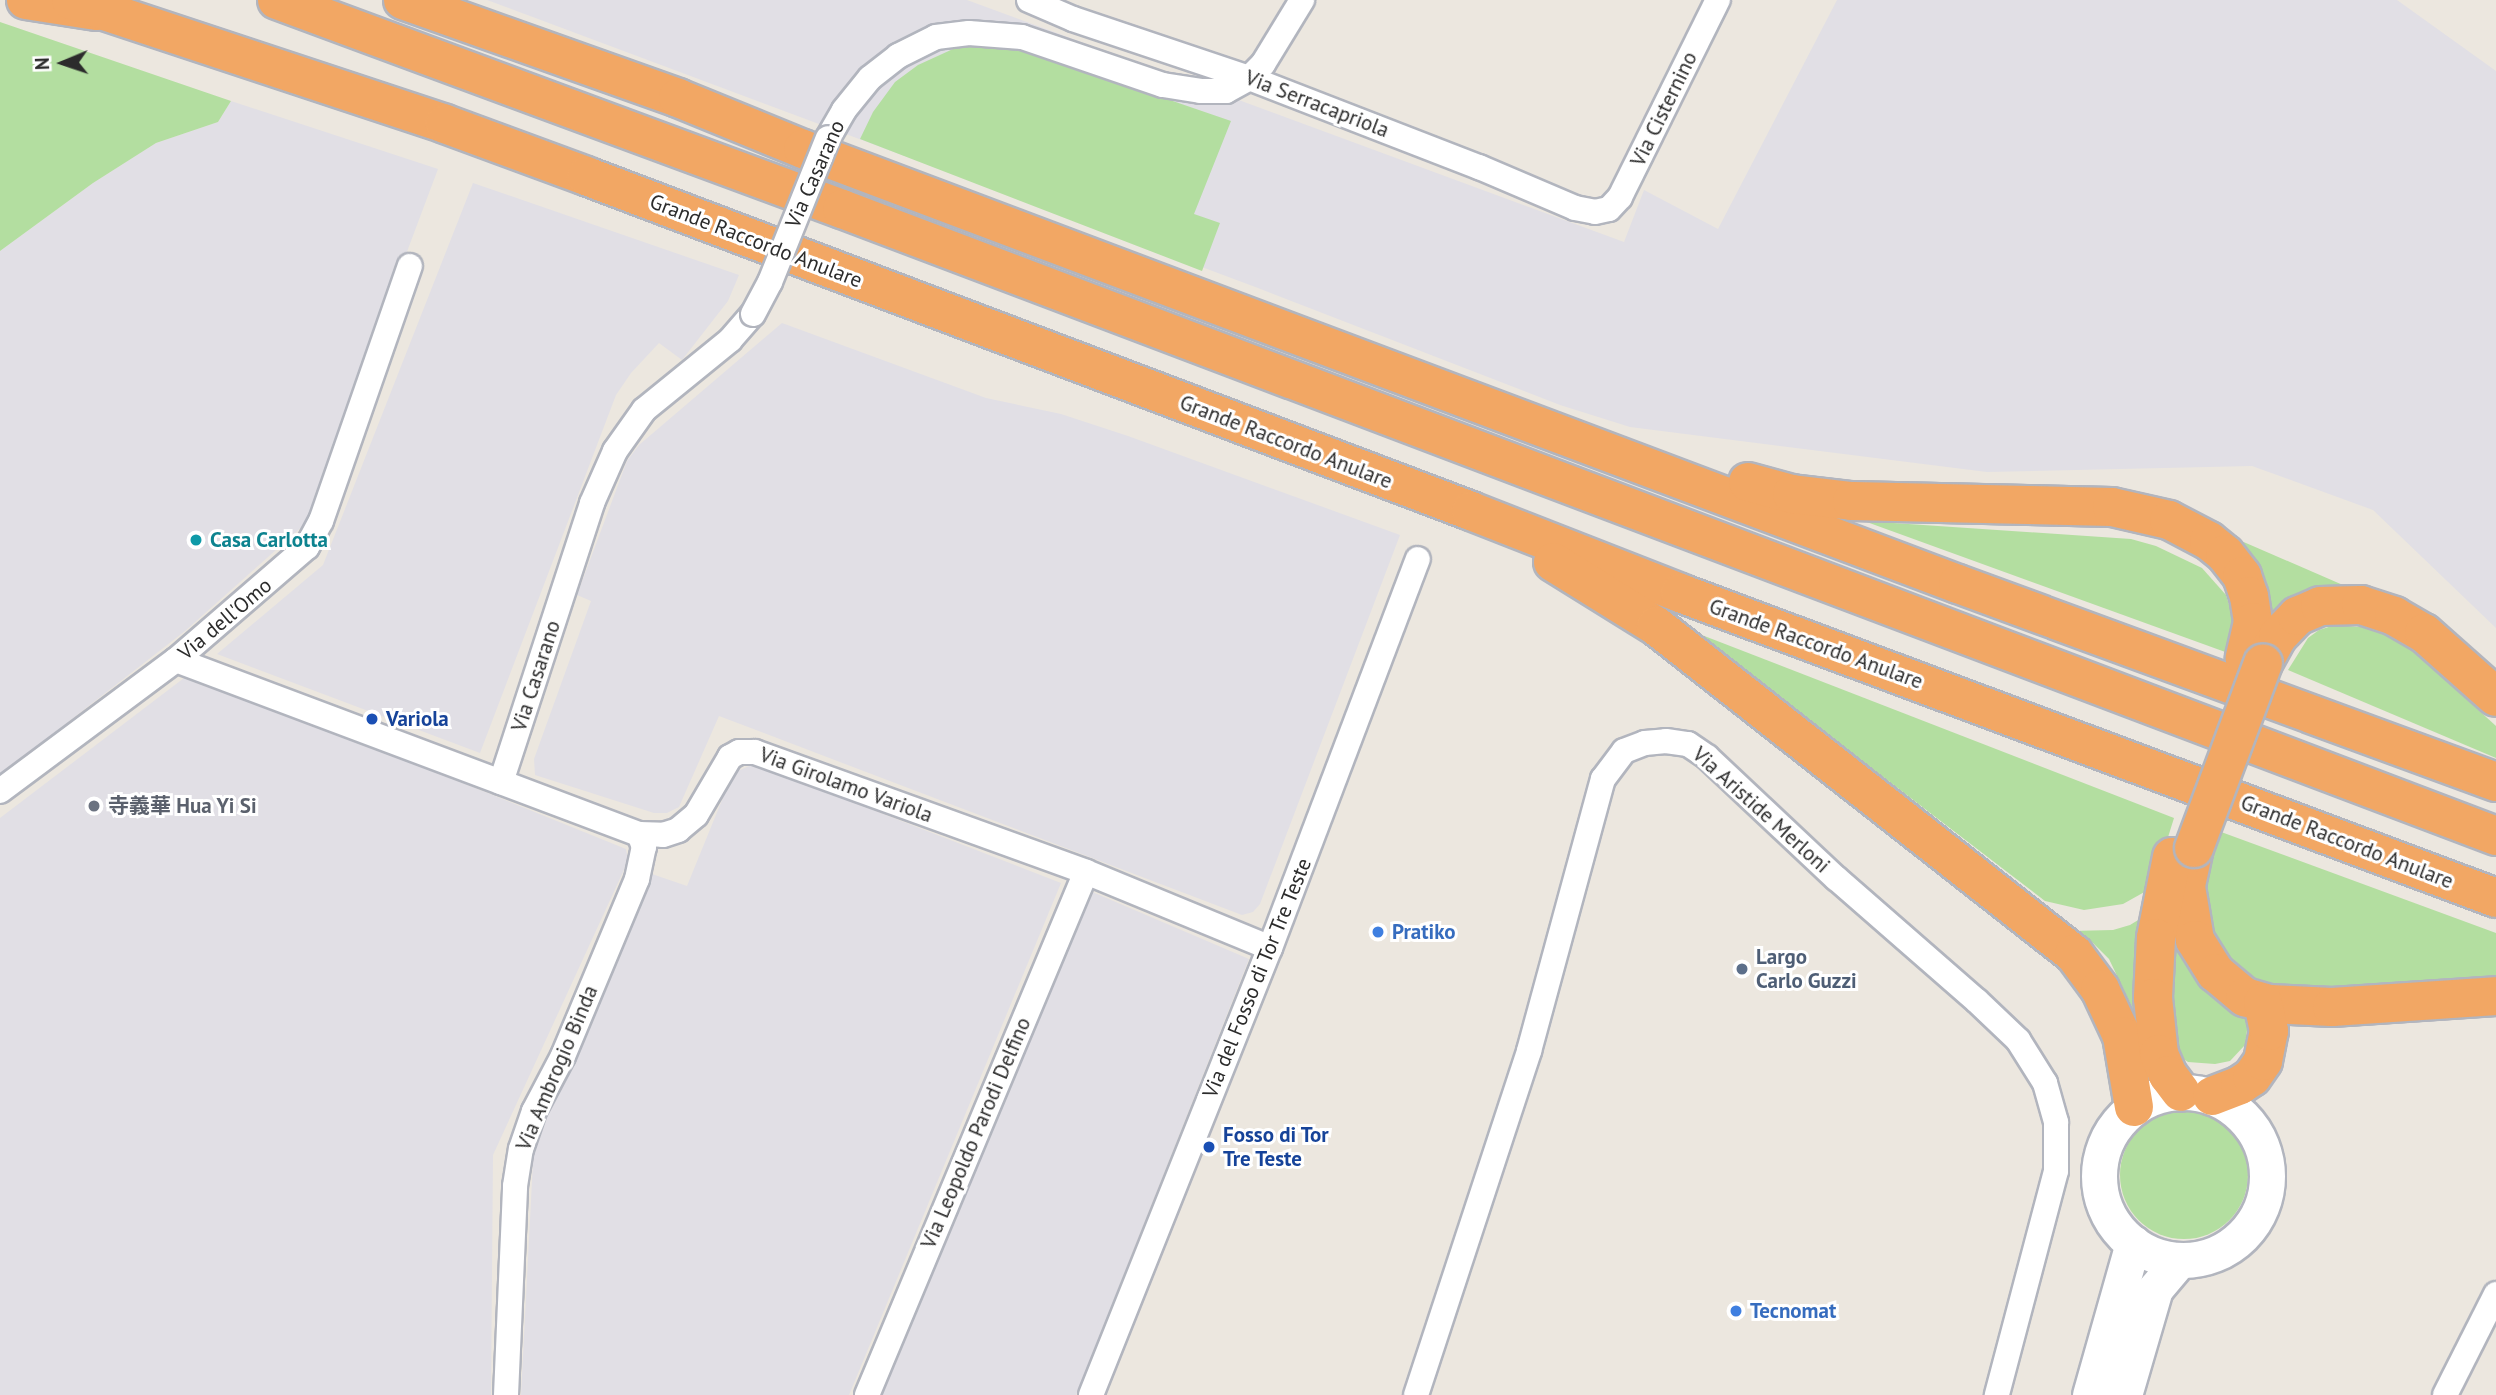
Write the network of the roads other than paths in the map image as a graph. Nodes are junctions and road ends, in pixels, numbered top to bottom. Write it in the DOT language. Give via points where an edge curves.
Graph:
graph roads {
  1 [pos="26,0"];
  2 [pos="71,0"];
  3 [pos="276,0"];
  4 [pos="403,0"];
  5 [pos="1029,0"];
  6 [pos="1302,0"];
  7 [pos="1717,0"];
  8 [pos="124,15"];
  9 [pos="1249,78"];
  10 [pos="1603,212"];
  11 [pos="410,266"];
  12 [pos="1567,436"];
  13 [pos="1471,511"];
  14 [pos="1419,559"];
  15 [pos="176,660"];
  16 [pos="2254,660"];
  17 [pos="2496,697"];
  18 [pos="501,782"];
  19 [pos="2496,782"];
  20 [pos="0,791"];
  21 [pos="639,834"];
  22 [pos="2496,836"];
  23 [pos="2185,842"];
  24 [pos="1086,872"];
  25 [pos="2496,898"];
  26 [pos="1270,948"];
  27 [pos="2496,996"];
  28 [pos="2263,1003"];
  29 [pos="2196,1094"];
  30 [pos="2134,1107"];
  31 [pos="2133,1243"];
  32 [pos="2179,1260"];
  33 [pos="2496,1294"];
  34 [pos="2127,1327"];
  35 [pos="506,1395"];
  36 [pos="867,1395"];
  37 [pos="1091,1395"];
  38 [pos="1416,1395"];
  39 [pos="1997,1395"];
  40 [pos="2075,1395"];
  41 [pos="2090,1395"];
  42 [pos="2124,1395"];
  43 [pos="2131,1395"];
  44 [pos="2445,1395"];
  1 -- 8 [label="highway"];
  2 -- 8 [label="highway, Grande Raccordo Anulare"];
  3 -- 22 [label="highway" via="842,208"];
  4 -- 12 [label="highway" via="678,98"];
  5 -- 9 [label="street, Via Serracapriola"];
  6 -- 9 [label="street" via="1275,46"];
  7 -- 10 [label="street, Via Cisternino" via="1624,190"];
  8 -- 13 [label="highway, Grande Raccordo Anulare" via="573,171"];
  9 -- 10 [label="street, Via Serracapriola" via="1575,208"];
  9 -- 18 [label="street, Via Casarano, bridge" via="1226,91 1201,91 1163,85 1022,37 960,33 927,40 884,66 850,101 828,138 754,314 730,340 644,410 615,452 592,503"];
  11 -- 15 [label="street, Via dell'Omo" via="314,536 294,561"];
  12 -- 16 [label="highway" via="1667,453 1767,489 1821,498 2112,508 2169,520 2209,541 2242,576 2253,622"];
  12 -- 19 [label="highway"];
  13 -- 25 [label="highway, Grande Raccordo Anulare"];
  13 -- 30 [label="highway" via="1656,626 2057,939 2090,972 2109,1007 2126,1053"];
  14 -- 26 [label="street, Via del Fosso di Tor Tre Teste"];
  15 -- 18 [label="street, Via Girolamo Variola"];
  15 -- 20 [label="street, Via dell'Omo"];
  16 -- 17 [label="highway" via="2297,616 2327,605 2361,605 2424,633"];
  16 -- 23 [label="highway, bridge"];
  18 -- 21 [label="street, Via Girolamo Variola"];
  21 -- 24 [label="street, Via Girolamo Variola" via="663,835 687,823 702,806 726,761 750,751"];
  21 -- 35 [label="street, Via Ambrogio Binda" via="644,852 637,879 521,1149 515,1186"];
  23 -- 28 [label="highway" via="2186,887 2195,940 2222,979 2245,997"];
  23 -- 29 [label="highway" via="2156,938 2153,998 2159,1054 2168,1075"];
  24 -- 26 [label="street, Via Girolamo Variola"];
  24 -- 36 [label="street, Via Leopoldo Parodi Delfino"];
  26 -- 37 [label="street, Via del Fosso di Tor Tre Teste"];
  27 -- 28 [label="highway" via="2332,1007"];
  28 -- 29 [label="highway" via="2269,1031 2263,1061 2246,1081"];
  29 -- 30 [label="main road" via="2155,1096"];
  29 -- 32 [label="main road" via="2234,1108 2256,1133 2267,1164 2265,1197 2251,1226 2226,1248 2210,1256"];
  30 -- 31 [label="main road" via="2108,1140 2099,1180 2107,1212"];
  31 -- 32 [label="main road" via="2155,1256"];
  31 -- 34 [label="main road"];
  32 -- 34 [label="main road"];
  33 -- 44 [label="street"];
  34 -- 40 [label="street"];
  34 -- 41 [label="main road"];
  34 -- 42 [label="main road"];
  34 -- 43 [label="street"];
  38 -- 39 [label="street, Via Aristide Merloni" via="1529,1051 1603,779 1624,751 1666,741 1688,744 1707,757 1836,878 1978,1000 2018,1040 2045,1083 2056,1122 2054,1183"];
}
